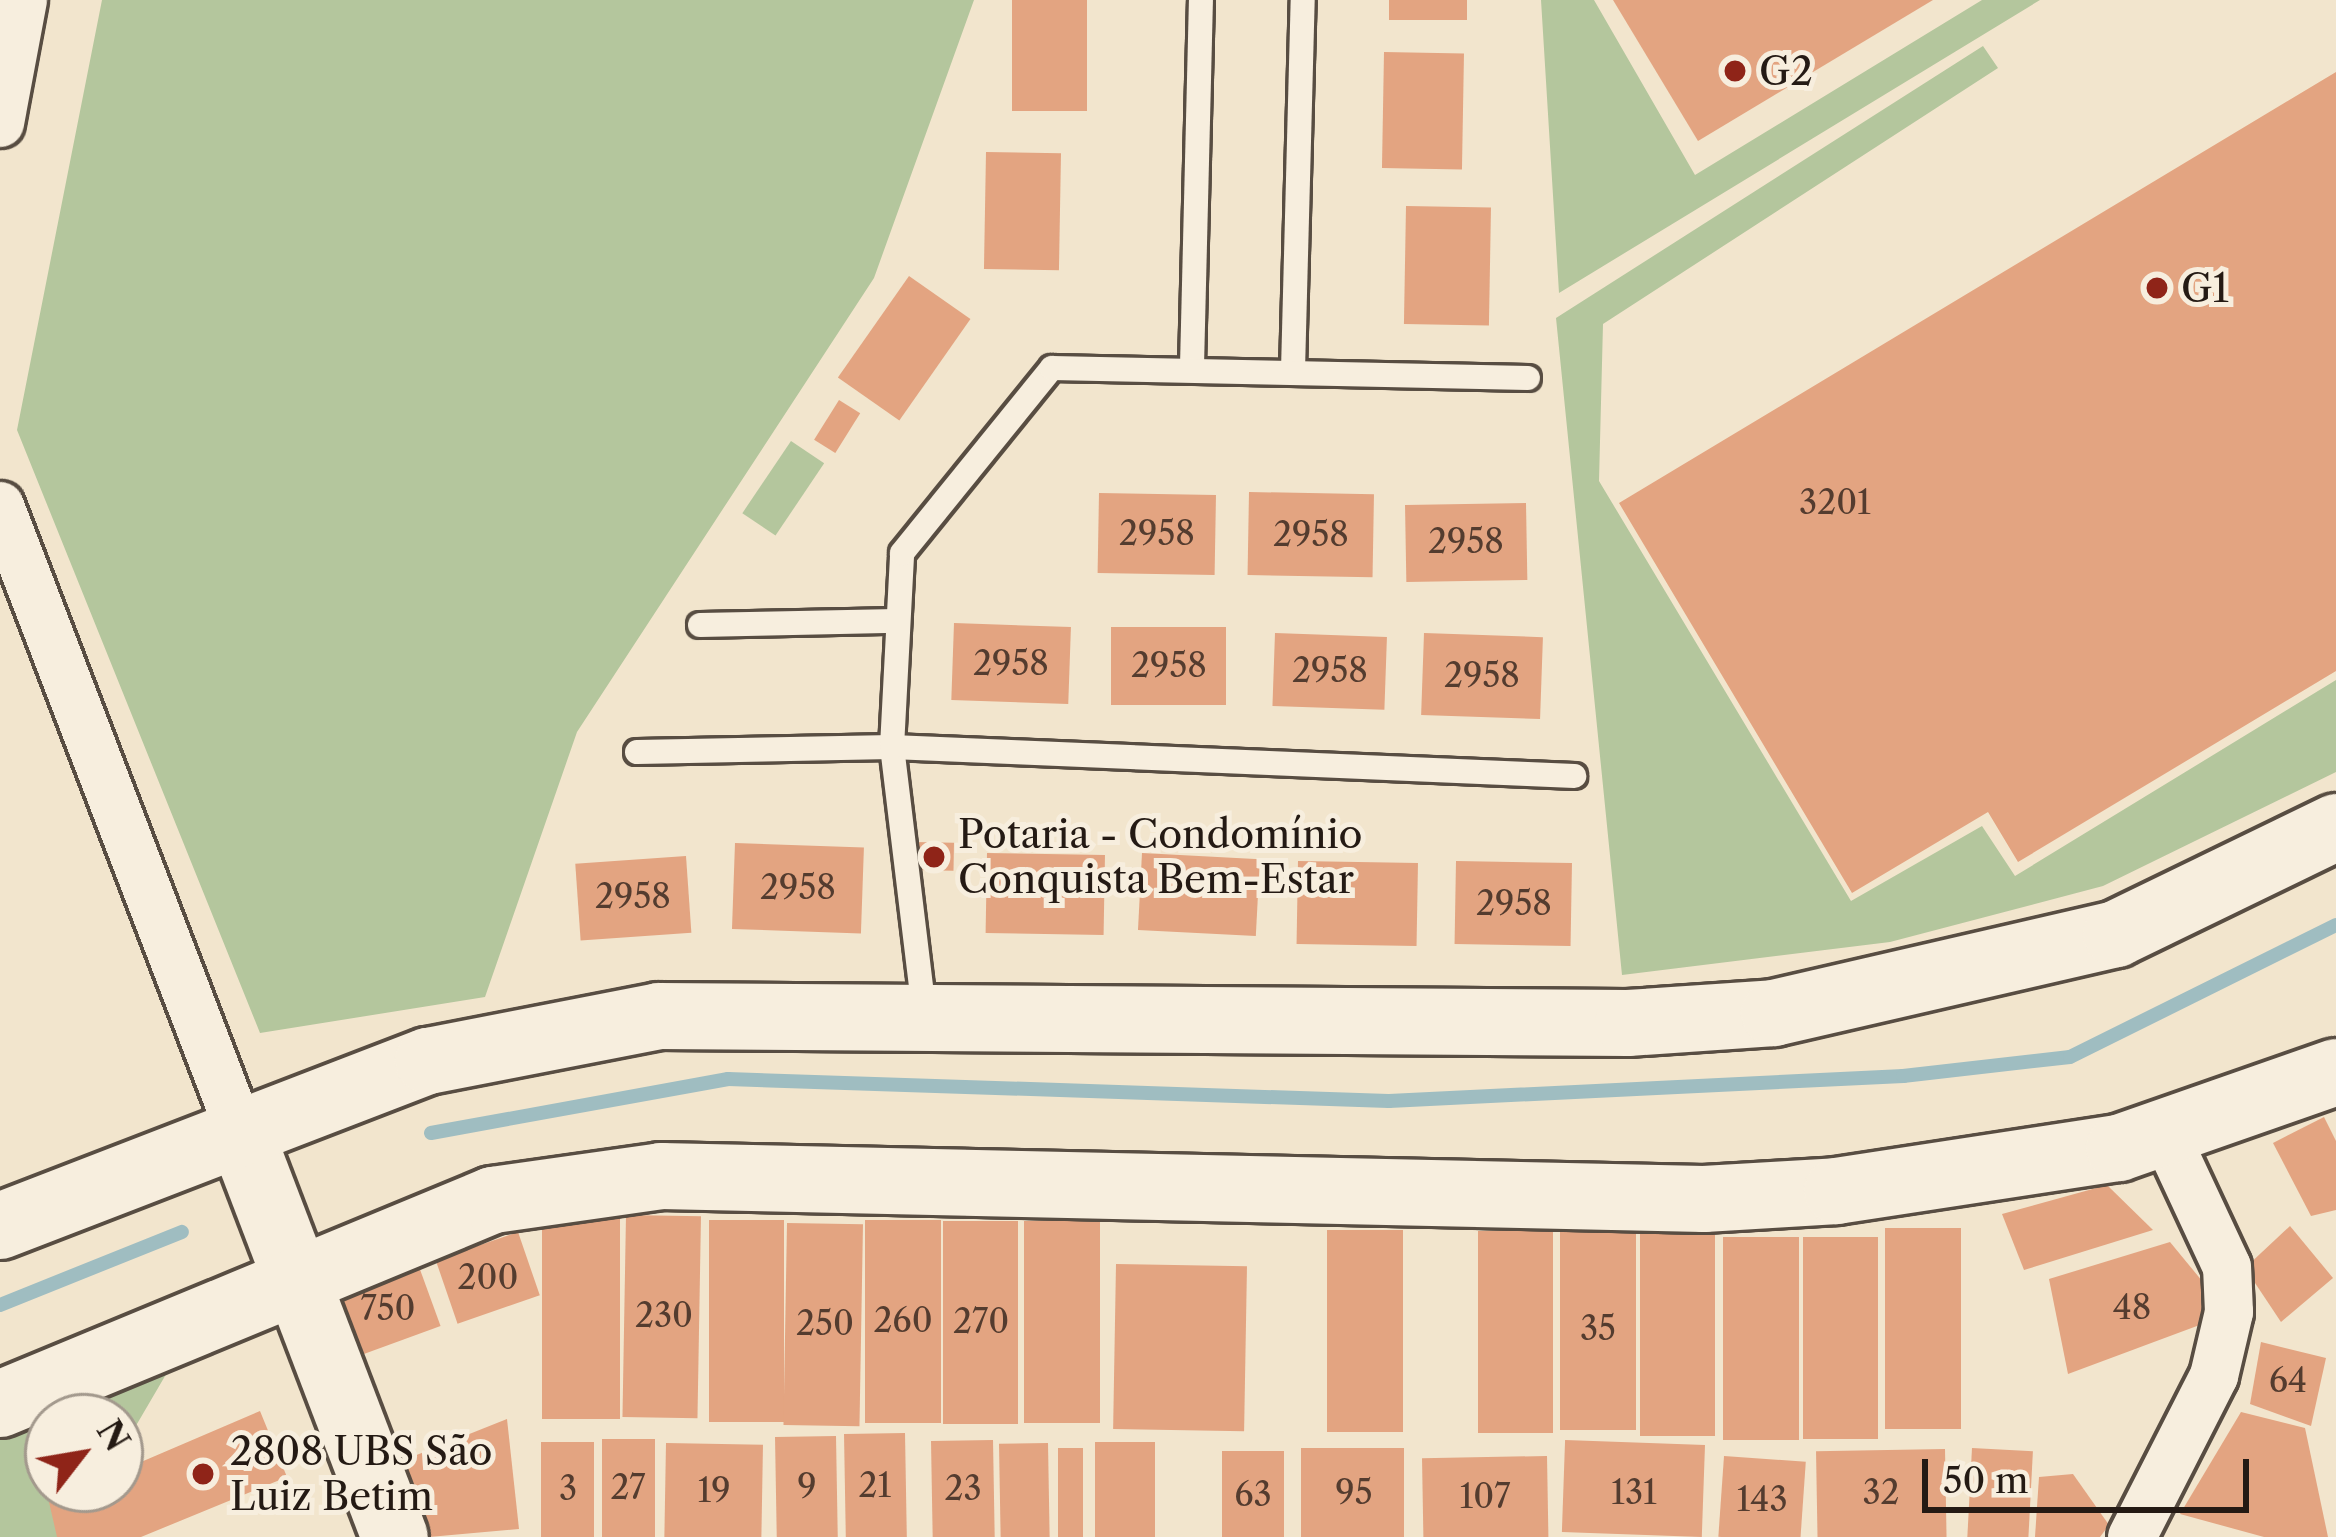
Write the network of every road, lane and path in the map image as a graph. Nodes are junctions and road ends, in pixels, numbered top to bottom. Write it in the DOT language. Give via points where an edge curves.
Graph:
graph roads {
  1 [pos="23,0"];
  2 [pos="1201,0"];
  3 [pos="1303,0"];
  4 [pos="0,122"];
  5 [pos="1192,366"];
  6 [pos="1293,370"];
  7 [pos="1528,378"];
  8 [pos="0,506"];
  9 [pos="897,621"];
  10 [pos="700,625"];
  11 [pos="892,747"];
  12 [pos="637,752"];
  13 [pos="1574,776"];
  14 [pos="2336,827"];
  15 [pos="925,1011"];
  16 [pos="2336,1072"];
  17 [pos="2164,1132"];
  18 [pos="241,1134"];
  19 [pos="0,1226"];
  20 [pos="296,1276"];
  21 [pos="0,1404"];
  22 [pos="395,1537"];
  23 [pos="2132,1537"];
  1 -- 4 [label="street"];
  2 -- 5 [label="lane"];
  3 -- 6 [label="lane"];
  5 -- 6 [label="lane"];
  5 -- 9 [label="lane" via="1052,368 902,553"];
  6 -- 7 [label="lane"];
  8 -- 18 [label="street"];
  9 -- 10 [label="lane"];
  9 -- 11 [label="lane"];
  11 -- 12 [label="lane"];
  11 -- 13 [label="lane"];
  11 -- 15 [label="lane"];
  14 -- 15 [label="main road" via="2116,934 1774,1013 1628,1023"];
  15 -- 18 [label="main road" via="659,1016 428,1061"];
  16 -- 17 [label="main road"];
  17 -- 20 [label="main road" via="1837,1191 1704,1198 661,1176 493,1200"];
  17 -- 23 [label="street" via="2228,1267 2229,1312 2215,1376"];
  18 -- 19 [label="main road"];
  18 -- 20 [label="main road"];
  20 -- 21 [label="main road"];
  20 -- 22 [label="main road"];
}
